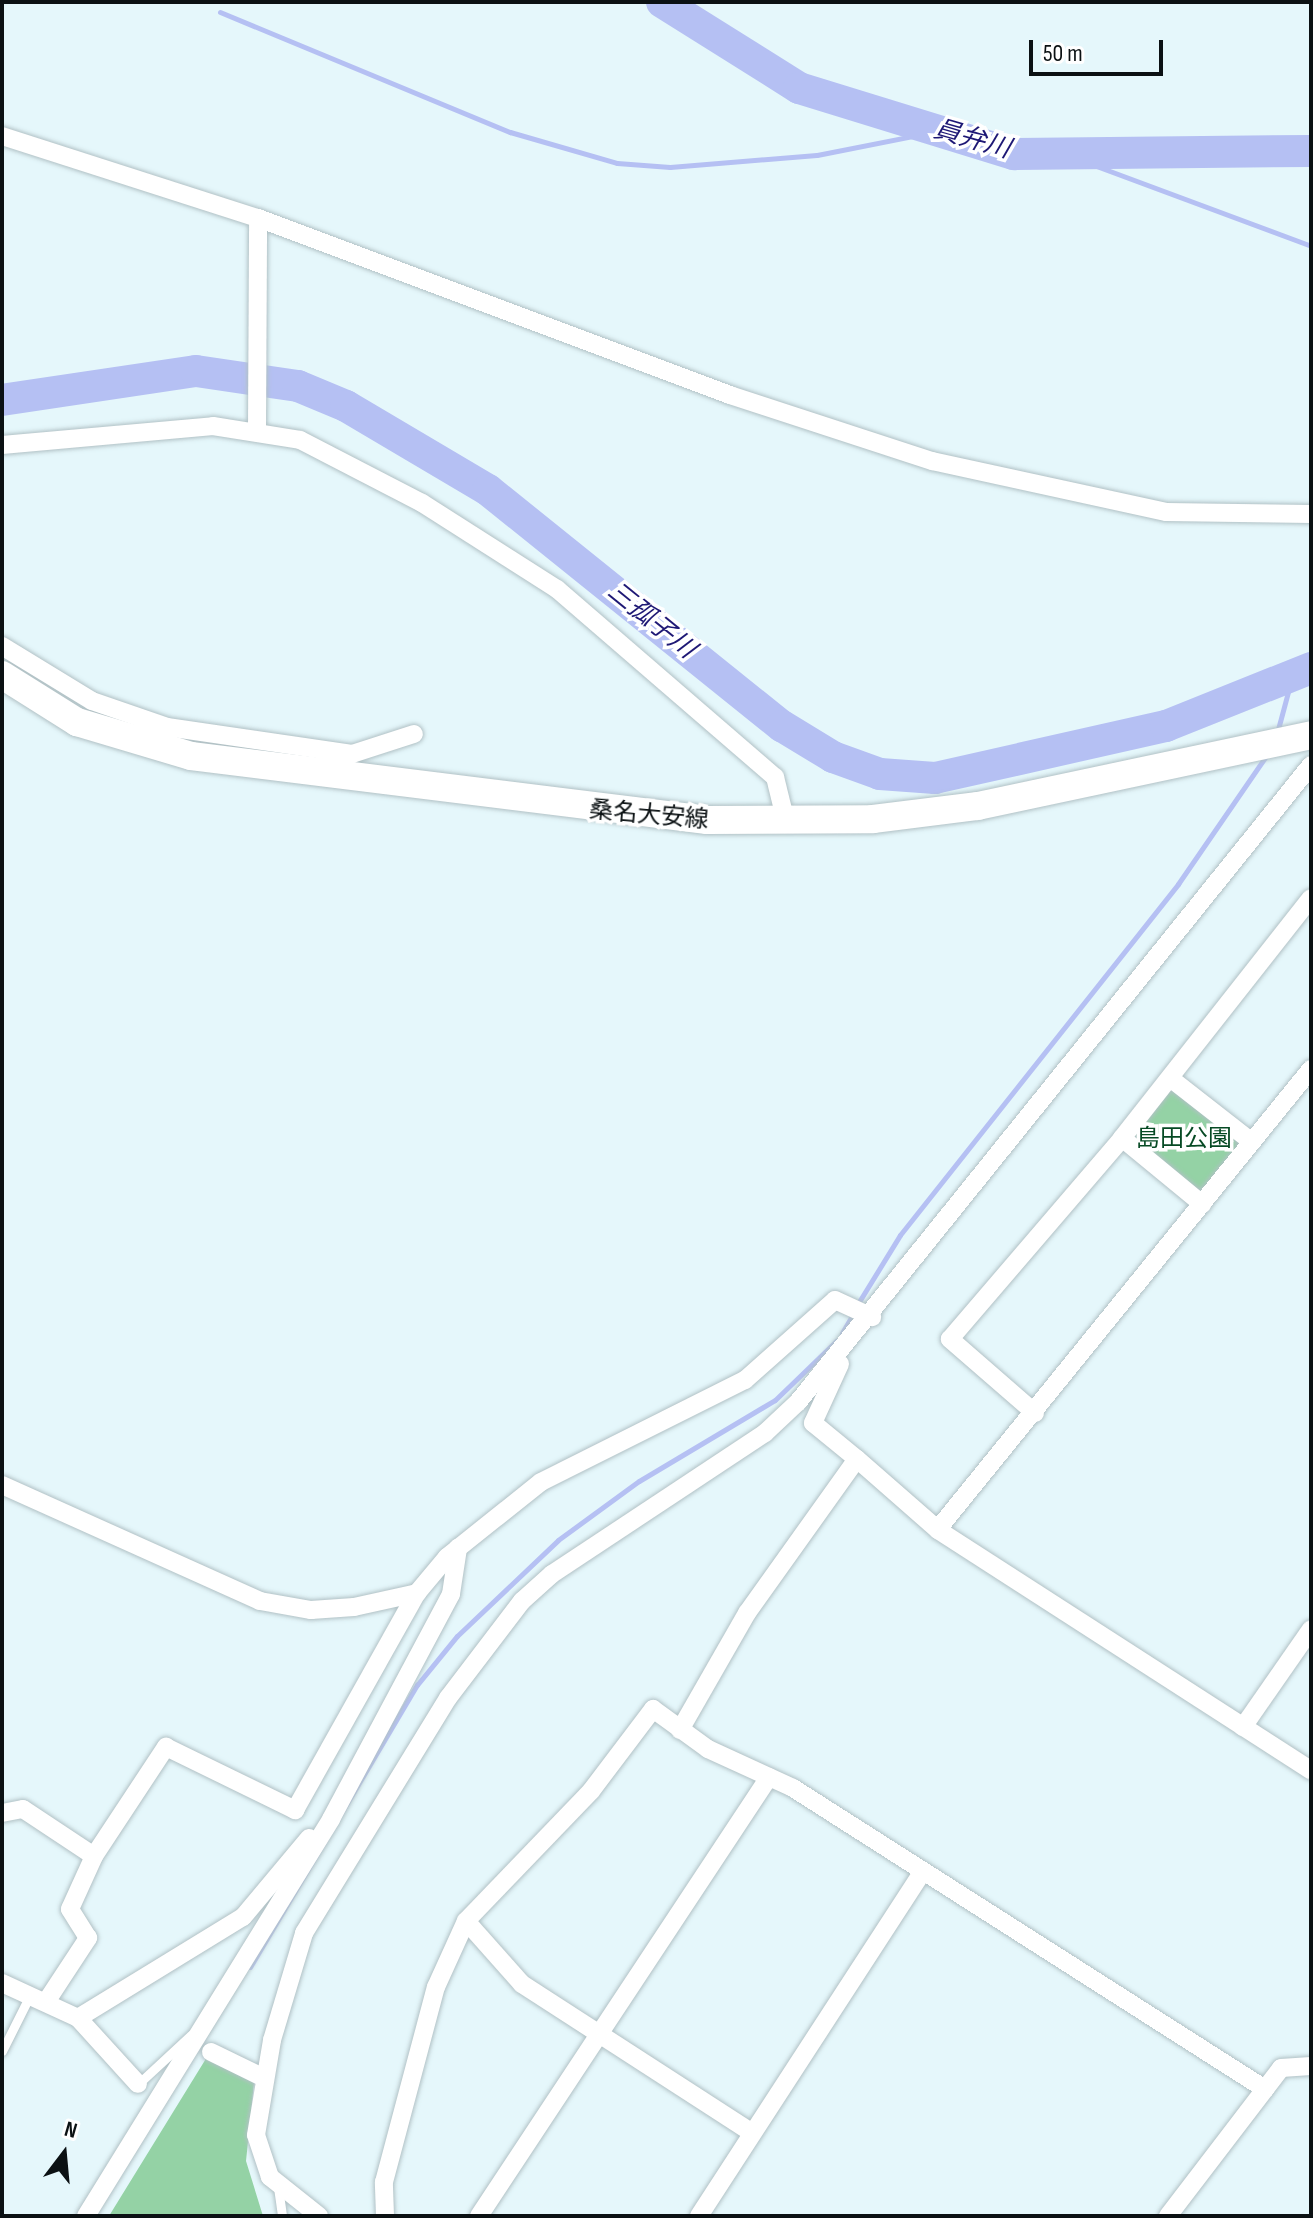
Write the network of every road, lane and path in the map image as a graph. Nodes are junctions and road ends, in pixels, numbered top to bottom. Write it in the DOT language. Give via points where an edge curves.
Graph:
graph roads {
  1 [pos="2,136"];
  2 [pos="258,218"];
  3 [pos="257,424"];
  4 [pos="2,445"];
  5 [pos="1311,514"];
  6 [pos="2,646"];
  7 [pos="2,675"];
  8 [pos="414,734"];
  9 [pos="1306,736"];
  10 [pos="1311,765"];
  11 [pos="786,822"];
  12 [pos="1311,898"];
  13 [pos="1311,1069"];
  14 [pos="1170,1078"];
  15 [pos="1122,1138"];
  16 [pos="1252,1142"];
  17 [pos="1202,1204"];
  18 [pos="868,1315"];
  19 [pos="849,1345"];
  20 [pos="1035,1413"];
  21 [pos="857,1459"];
  22 [pos="2,1485"];
  23 [pos="942,1524"];
  24 [pos="458,1548"];
  25 [pos="417,1593"];
  26 [pos="1311,1629"];
  27 [pos="1243,1727"];
  28 [pos="680,1730"];
  29 [pos="362,1762"];
  30 [pos="1311,1770"];
  31 [pos="769,1777"];
  32 [pos="2,1813"];
  33 [pos="94,1856"];
  34 [pos="921,1874"];
  35 [pos="466,1921"];
  36 [pos="2,1983"];
  37 [pos="38,1998"];
  38 [pos="78,2018"];
  39 [pos="204,2026"];
  40 [pos="596,2031"];
  41 [pos="2,2051"];
  42 [pos="211,2052"];
  43 [pos="1311,2066"];
  44 [pos="257,2075"];
  45 [pos="138,2084"];
  46 [pos="1265,2089"];
  47 [pos="751,2132"];
  48 [pos="278,2184"];
  49 [pos="86,2216"];
  50 [pos="282,2216"];
  51 [pos="319,2216"];
  52 [pos="385,2216"];
  53 [pos="479,2216"];
  54 [pos="699,2216"];
  55 [pos="1168,2216"];
  1 -- 2 [label="street"];
  2 -- 3 [label="street"];
  2 -- 5 [label="street" via="730,395 932,461 1166,512"];
  3 -- 4 [label="street" via="148,428"];
  3 -- 11 [label="street" via="389,485 557,589 775,777"];
  6 -- 8 [label="street" via="92,701 167,727 352,754"];
  7 -- 11 [label="main road, 桑名大安線" via="77,722 191,756 562,807"];
  9 -- 11 [label="main road, 桑名大安線" via="978,806"];
  10 -- 18 [label="street"];
  12 -- 14 [label="street"];
  13 -- 16 [label="street"];
  14 -- 15 [label="street"];
  14 -- 16 [label="street"];
  15 -- 17 [label="street"];
  15 -- 20 [label="street" via="950,1339"];
  16 -- 17 [label="street"];
  17 -- 20 [label="street"];
  18 -- 19 [label="street"];
  18 -- 24 [label="street" via="835,1300 745,1380 541,1482"];
  19 -- 21 [label="street" via="813,1423"];
  19 -- 44 [label="street" via="765,1433 552,1574 481,1650 304,1933"];
  20 -- 23 [label="street"];
  21 -- 27 [label="street" via="938,1530"];
  21 -- 28 [label="street" via="747,1613"];
  22 -- 25 [label="street" via="260,1601 333,1610"];
  24 -- 25 [label="street"];
  24 -- 29 [label="street" via="451,1594"];
  25 -- 33 [label="street" via="295,1810 166,1747"];
  26 -- 27 [label="street"];
  27 -- 30 [label="street"];
  28 -- 31 [label="street"];
  28 -- 35 [label="street" via="653,1709 591,1791"];
  29 -- 38 [label="street" via="243,1917"];
  29 -- 39 [label="street"];
  31 -- 34 [label="street"];
  31 -- 40 [label="street"];
  32 -- 33 [label="street" via="23,1809"];
  33 -- 37 [label="street" via="70,1909 88,1938"];
  34 -- 46 [label="street"];
  34 -- 47 [label="street"];
  35 -- 40 [label="street" via="522,1984"];
  35 -- 52 [label="street" via="436,1987 384,2182"];
  36 -- 37 [label="street"];
  37 -- 38 [label="street"];
  37 -- 41 [label="lane"];
  38 -- 45 [label="street"];
  39 -- 45 [label="lane"];
  39 -- 49 [label="street"];
  40 -- 47 [label="street"];
  40 -- 53 [label="street"];
  42 -- 44 [label="street"];
  43 -- 46 [label="street" via="1281,2068"];
  44 -- 48 [label="street" via="256,2135"];
  46 -- 55 [label="street"];
  47 -- 54 [label="street"];
  48 -- 50 [label="lane"];
  48 -- 51 [label="street"];
}
